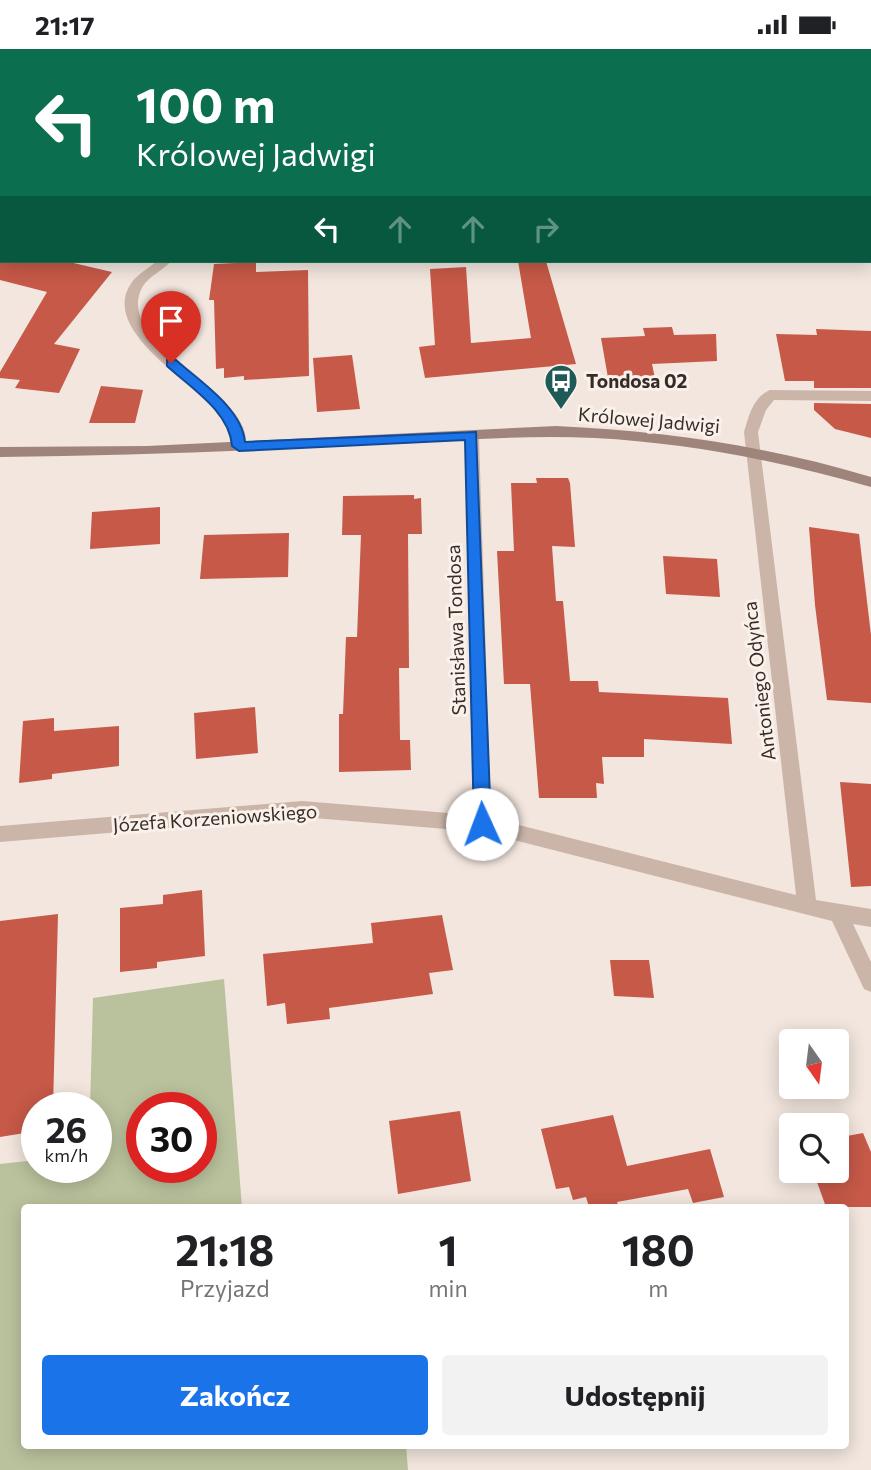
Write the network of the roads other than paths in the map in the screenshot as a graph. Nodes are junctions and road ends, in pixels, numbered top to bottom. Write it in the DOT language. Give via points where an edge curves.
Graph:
graph roads {
  1 [pos="164,263"];
  2 [pos="871,396"];
  3 [pos="472,436"];
  4 [pos="239,446"];
  5 [pos="752,450"];
  6 [pos="0,452"];
  7 [pos="871,482"];
  8 [pos="482,824"];
  9 [pos="0,834"];
  10 [pos="807,907"];
  11 [pos="838,914"];
  12 [pos="871,918"];
  13 [pos="871,983"];
  1 -- 4 [label="street" via="136,287 129,301 133,319 226,413 237,431"];
  2 -- 5 [label="street, Antoniego Odyńca" via="769,395 751,432"];
  3 -- 4 [label="street, Królowej Jadwigi"];
  3 -- 5 [label="street, Królowej Jadwigi" via="617,433"];
  3 -- 8 [label="street, Stanisława Tondosa"];
  4 -- 6 [label="street, Królowej Jadwigi"];
  5 -- 7 [label="street, Królowej Jadwigi"];
  5 -- 10 [label="street, Antoniego Odyńca"];
  8 -- 9 [label="street, Józefa Korzeniowskiego" via="302,809"];
  8 -- 10 [label="street, Józefa Korzeniowskiego"];
  10 -- 11 [label="street, Józefa Korzeniowskiego"];
  11 -- 12 [label="street, Józefa Korzeniowskiego"];
  11 -- 13 [label="street"];
}
